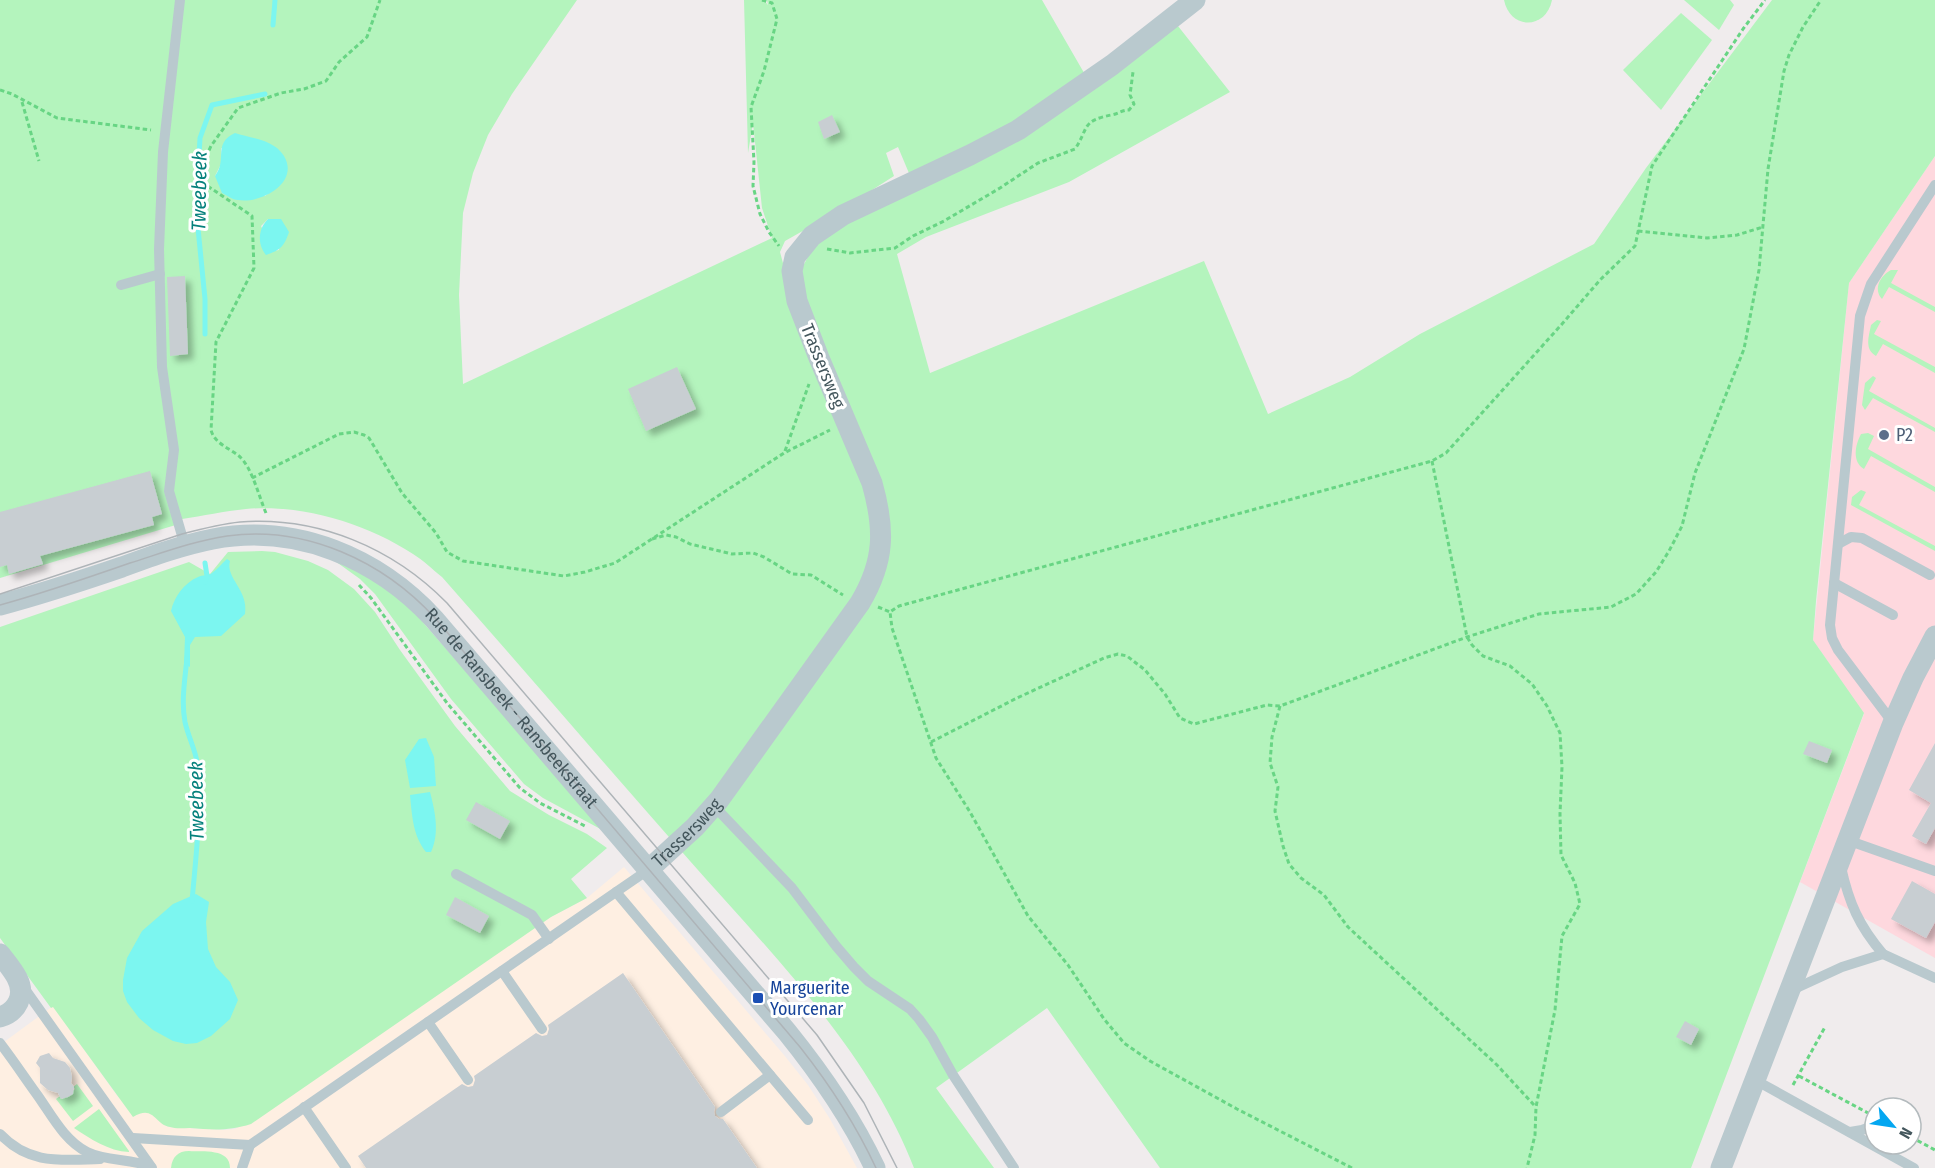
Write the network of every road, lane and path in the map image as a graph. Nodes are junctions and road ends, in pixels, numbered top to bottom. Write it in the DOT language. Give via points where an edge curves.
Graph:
graph roads {
  1 [pos="180,0"];
  2 [pos="380,0"];
  3 [pos="762,0"];
  4 [pos="1765,0"];
  5 [pos="1821,0"];
  6 [pos="1190,1"];
  7 [pos="1134,68"];
  8 [pos="0,90"];
  9 [pos="22,101"];
  10 [pos="165,132"];
  11 [pos="39,161"];
  12 [pos="1935,185"];
  13 [pos="1763,226"];
  14 [pos="1638,231"];
  15 [pos="802,247"];
  16 [pos="160,274"];
  17 [pos="121,285"];
  18 [pos="819,358"];
  19 [pos="845,423"];
  20 [pos="784,453"];
  21 [pos="1432,461"];
  22 [pos="252,478"];
  23 [pos="266,513"];
  24 [pos="648,540"];
  25 [pos="1838,544"];
  26 [pos="185,546"];
  27 [pos="1930,575"];
  28 [pos="1834,583"];
  29 [pos="358,584"];
  30 [pos="860,603"];
  31 [pos="0,605"];
  32 [pos="1893,615"];
  33 [pos="1935,636"];
  34 [pos="1467,637"];
  35 [pos="1280,706"];
  36 [pos="1893,723"];
  37 [pos="931,742"];
  38 [pos="714,806"];
  39 [pos="591,829"];
  40 [pos="1847,840"];
  41 [pos="1839,861"];
  42 [pos="648,870"];
  43 [pos="1935,871"];
  44 [pos="456,874"];
  45 [pos="616,892"];
  46 [pos="549,939"];
  47 [pos="0,954"];
  48 [pos="1883,954"];
  49 [pos="502,971"];
  50 [pos="17,978"];
  51 [pos="1935,978"];
  52 [pos="1789,991"];
  53 [pos="0,1017"];
  54 [pos="428,1022"];
  55 [pos="1825,1027"];
  56 [pos="542,1029"];
  57 [pos="0,1042"];
  58 [pos="770,1075"];
  59 [pos="1799,1076"];
  60 [pos="468,1080"];
  61 [pos="1755,1080"];
  62 [pos="1787,1097"];
  63 [pos="304,1107"];
  64 [pos="1536,1107"];
  65 [pos="1863,1111"];
  66 [pos="722,1112"];
  67 [pos="808,1120"];
  68 [pos="1863,1130"];
  69 [pos="1849,1132"];
  70 [pos="0,1134"];
  71 [pos="133,1138"];
  72 [pos="250,1144"];
  73 [pos="112,1158"];
  74 [pos="152,1168"];
  75 [pos="242,1168"];
  76 [pos="346,1168"];
  77 [pos="875,1168"];
  78 [pos="1014,1168"];
  79 [pos="1352,1168"];
  80 [pos="1527,1168"];
  81 [pos="1721,1168"];
  82 [pos="1914,1168"];
  1 -- 10 [label="lane"];
  2 -- 22 [label="path" via="367,37 339,62 326,81 238,108 211,146 200,170 202,181 252,216 254,268 216,342 211,430 214,438 242,459"];
  3 -- 15 [label="path" via="772,3 777,19 751,107 753,186 760,214 781,249"];
  4 -- 14 [label="path" via="1652,166"];
  5 -- 13 [label="path" via="1803,27 1784,71"];
  6 -- 15 [label="street, Trassersweg" via="1112,65 1018,130 843,215"];
  7 -- 15 [label="path" via="1130,95 1134,104 1129,110 1089,123 1075,149 1038,162 896,248 850,253"];
  8 -- 9 [label="path"];
  9 -- 10 [label="path" via="57,118"];
  9 -- 11 [label="path"];
  10 -- 16 [label="lane"];
  12 -- 25 [label="lane" via="1871,284 1864,302"];
  13 -- 14 [label="path" via="1737,235 1707,238"];
  13 -- 34 [label="path" via="1744,349 1695,473 1682,526 1656,572 1636,594 1611,607 1539,614"];
  14 -- 21 [label="path" via="1635,246 1446,453"];
  15 -- 18 [label="street, Trassersweg" via="795,257 793,285"];
  16 -- 17 [label="lane"];
  16 -- 26 [label="lane" via="162,367 174,450 169,491"];
  18 -- 19 [label="street, Trassersweg"];
  18 -- 20 [label="path"];
  19 -- 20 [label="path"];
  19 -- 30 [label="street, Trassersweg" via="872,483 882,527 878,563"];
  20 -- 24 [label="path"];
  21 -- 34 [label="path"];
  21 -- 37 [label="path" via="899,606 890,612 892,628"];
  22 -- 23 [label="path"];
  22 -- 24 [label="path" via="339,434 354,432 369,438 402,493 447,552 463,561 564,576 615,563"];
  24 -- 30 [label="path" via="666,535 732,554 753,553 792,574 811,575"];
  25 -- 27 [label="lane" via="1851,537 1862,538"];
  25 -- 28 [label="lane"];
  26 -- 31 [label="street, Rue de Ransbeek - Ransbeekstraat"];
  26 -- 42 [label="street, Rue de Ransbeek - Ransbeekstraat" via="242,536 289,538 348,555 396,584 434,619"];
  28 -- 32 [label="lane"];
  28 -- 36 [label="lane" via="1830,625 1835,644"];
  29 -- 39 [label="path" via="447,703 520,788"];
  30 -- 38 [label="street, Trassersweg"];
  33 -- 36 [label="street"];
  34 -- 35 [label="path"];
  34 -- 64 [label="path" via="1483,656 1510,666 1532,684 1560,733 1561,855 1580,904 1562,936 1555,1010"];
  35 -- 37 [label="path" via="1267,705 1194,724 1180,718 1145,670 1118,654 1017,698"];
  35 -- 64 [label="path" via="1270,763 1278,787 1275,811 1289,864 1324,895 1348,927 1497,1065"];
  36 -- 40 [label="street"];
  37 -- 79 [label="path" via="936,758 1028,916 1124,1043 1237,1109"];
  38 -- 42 [label="street, Trassersweg"];
  38 -- 78 [label="lane" via="792,888 854,967 919,1019"];
  40 -- 41 [label="street"];
  40 -- 43 [label="lane"];
  41 -- 48 [label="lane" via="1857,919"];
  41 -- 52 [label="street"];
  42 -- 45 [label="lane"];
  42 -- 77 [label="street, Rue de Ransbeek - Ransbeekstraat" via="810,1061 852,1123"];
  44 -- 46 [label="lane" via="532,915"];
  45 -- 46 [label="lane"];
  45 -- 58 [label="lane"];
  46 -- 49 [label="lane"];
  47 -- 50 [label="street"];
  48 -- 51 [label="lane"];
  48 -- 52 [label="lane" via="1842,966"];
  49 -- 54 [label="lane"];
  49 -- 56 [label="lane"];
  50 -- 53 [label="street" via="20,999 15,1009"];
  50 -- 71 [label="lane"];
  52 -- 61 [label="street"];
  54 -- 60 [label="lane"];
  54 -- 63 [label="lane"];
  55 -- 59 [label="path"];
  57 -- 73 [label="lane" via="66,1135 86,1151"];
  58 -- 66 [label="lane"];
  58 -- 67 [label="lane"];
  59 -- 62 [label="path"];
  59 -- 65 [label="path"];
  61 -- 62 [label="lane"];
  61 -- 81 [label="street"];
  62 -- 69 [label="lane"];
  63 -- 72 [label="lane"];
  63 -- 76 [label="lane"];
  64 -- 80 [label="path" via="1535,1135"];
  68 -- 69 [label="lane"];
  69 -- 82 [label="lane"];
  70 -- 73 [label="lane" via="15,1149 39,1157"];
  71 -- 72 [label="lane"];
  71 -- 74 [label="lane"];
  72 -- 75 [label="lane"];
  73 -- 74 [label="lane"];
}
